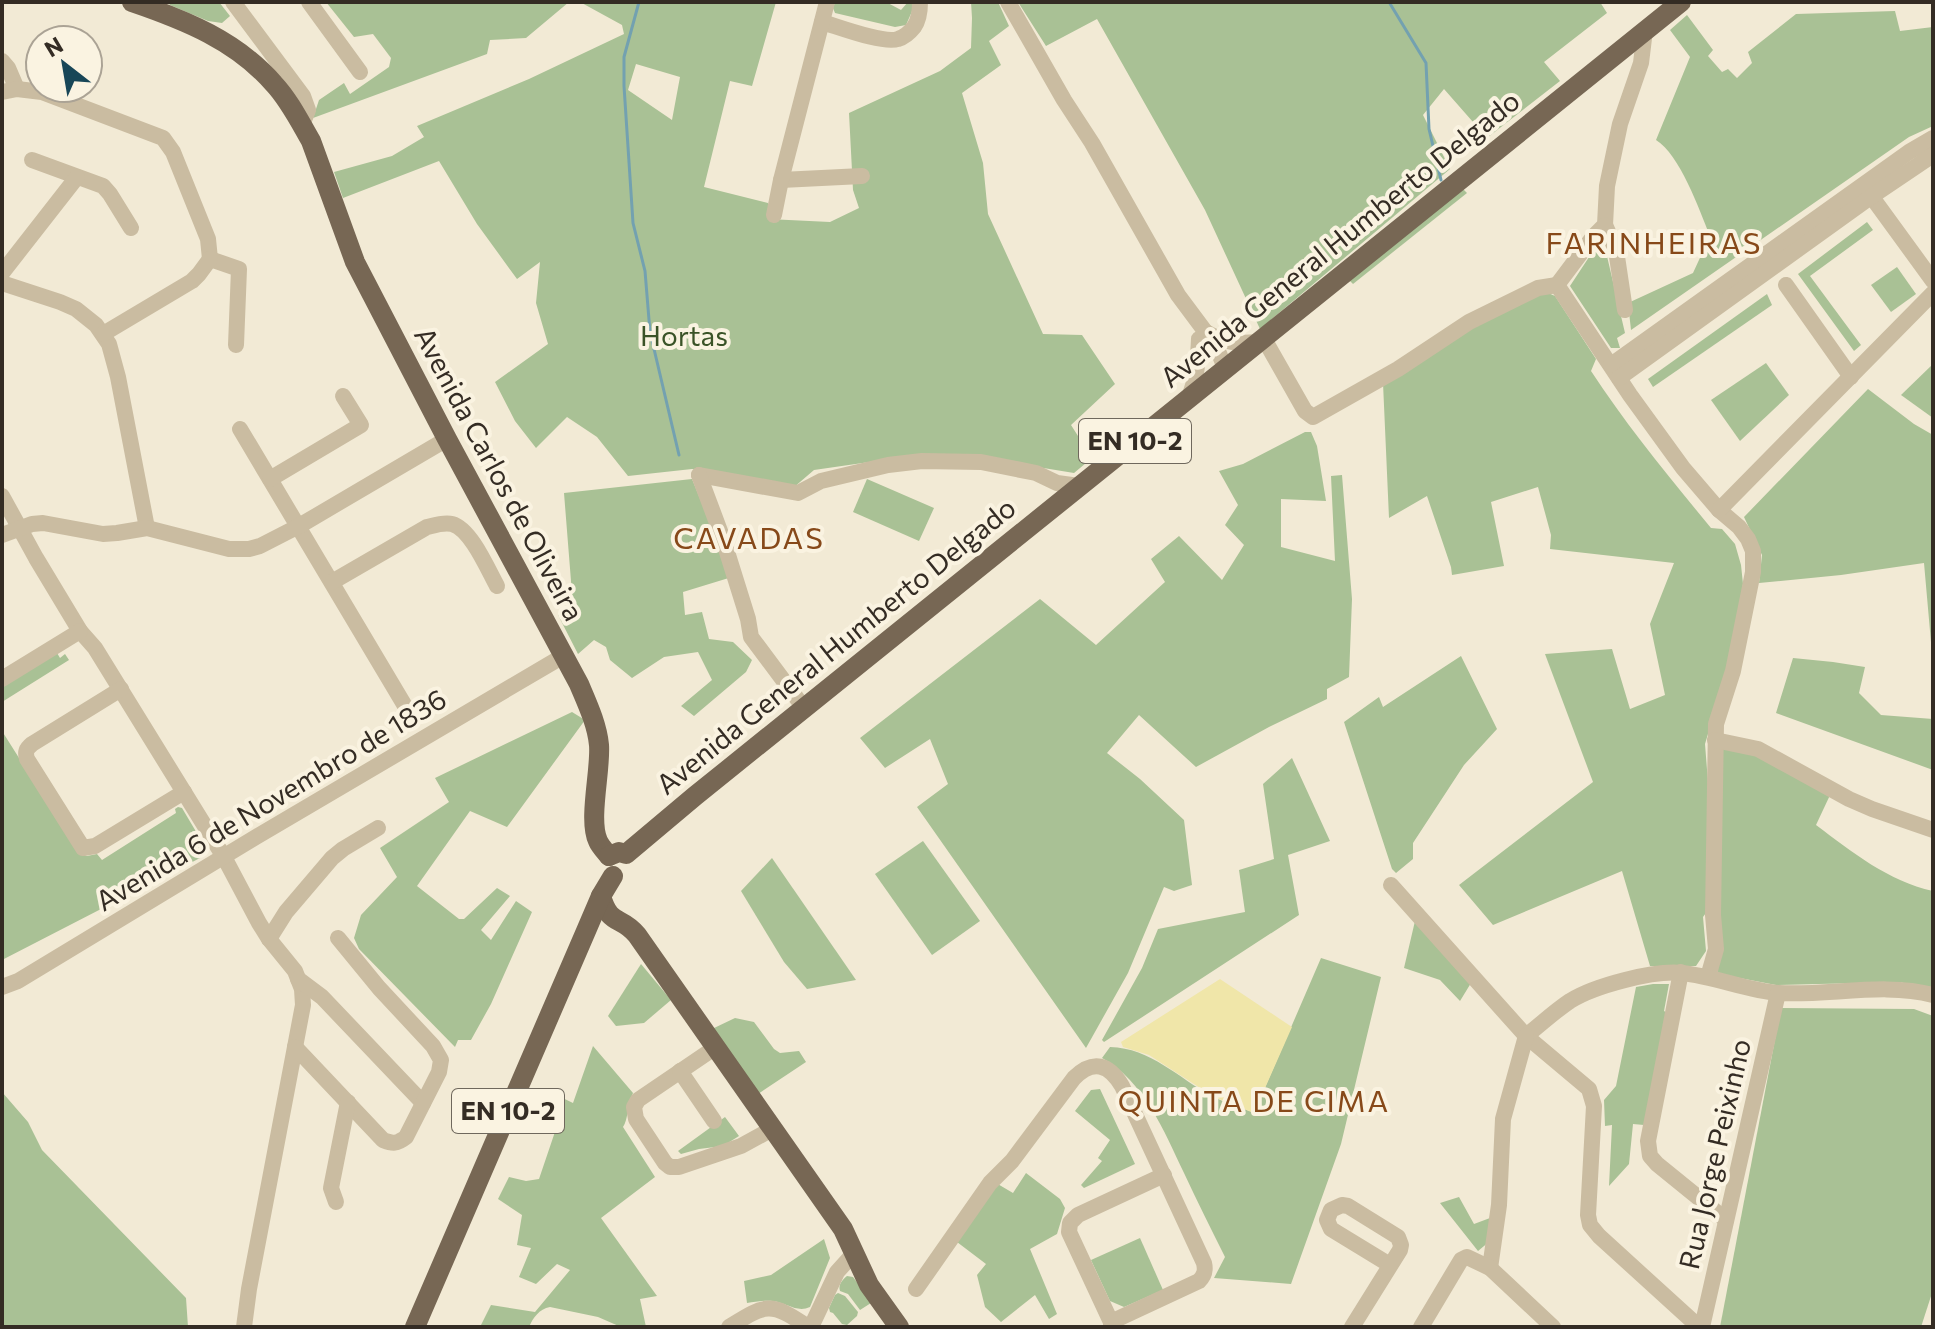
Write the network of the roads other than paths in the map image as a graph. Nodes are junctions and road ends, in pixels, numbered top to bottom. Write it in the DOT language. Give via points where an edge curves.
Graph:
graph roads {
  1 [pos="233,2"];
  2 [pos="309,2"];
  3 [pos="827,2"];
  4 [pos="920,2"];
  5 [pos="1008,2"];
  6 [pos="1681,2"];
  7 [pos="140,3"];
  8 [pos="1655,16"];
  9 [pos="822,22"];
  10 [pos="2,61"];
  11 [pos="360,72"];
  12 [pos="9,91"];
  13 [pos="302,125"];
  14 [pos="1933,138"];
  15 [pos="1933,155"];
  16 [pos="32,160"];
  17 [pos="862,176"];
  18 [pos="77,177"];
  19 [pos="781,180"];
  20 [pos="1867,190"];
  21 [pos="774,215"];
  22 [pos="1605,225"];
  23 [pos="131,228"];
  24 [pos="210,259"];
  25 [pos="2,273"];
  26 [pos="1933,281"];
  27 [pos="2,283"];
  28 [pos="1557,285"];
  29 [pos="1786,285"];
  30 [pos="1933,293"];
  31 [pos="1625,310"];
  32 [pos="103,334"];
  33 [pos="1202,335"];
  34 [pos="1260,339"];
  35 [pos="236,345"];
  36 [pos="1225,368"];
  37 [pos="1615,371"];
  38 [pos="1851,377"];
  39 [pos="343,396"];
  40 [pos="1189,397"];
  41 [pos="240,429"];
  42 [pos="447,439"];
  43 [pos="270,479"];
  44 [pos="1079,486"];
  45 [pos="2,496"];
  46 [pos="1719,510"];
  47 [pos="299,526"];
  48 [pos="19,528"];
  49 [pos="147,528"];
  50 [pos="2,535"];
  51 [pos="332,582"];
  52 [pos="497,586"];
  53 [pos="80,631"];
  54 [pos="565,655"];
  55 [pos="2,679"];
  56 [pos="121,689"];
  57 [pos="804,708"];
  58 [pos="408,711"];
  59 [pos="1715,740"];
  60 [pos="184,792"];
  61 [pos="378,828"];
  62 [pos="1933,830"];
  63 [pos="224,857"];
  64 [pos="616,862"];
  65 [pos="1391,885"];
  66 [pos="601,896"];
  67 [pos="338,938"];
  68 [pos="269,939"];
  69 [pos="1681,972"];
  70 [pos="1708,977"];
  71 [pos="298,979"];
  72 [pos="2,987"];
  73 [pos="1778,993"];
  74 [pos="1933,995"];
  75 [pos="1526,1036"];
  76 [pos="295,1047"];
  77 [pos="716,1047"];
  78 [pos="680,1071"];
  79 [pos="348,1102"];
  80 [pos="423,1103"];
  81 [pos="714,1121"];
  82 [pos="774,1128"];
  83 [pos="1164,1175"];
  84 [pos="336,1202"];
  85 [pos="1726,1220"];
  86 [pos="855,1252"];
  87 [pos="1390,1265"];
  88 [pos="1490,1268"];
  89 [pos="916,1289"];
  90 [pos="1111,1325"];
  91 [pos="244,1327"];
  92 [pos="415,1327"];
  93 [pos="729,1327"];
  94 [pos="810,1327"];
  95 [pos="899,1327"];
  96 [pos="912,1327"];
  97 [pos="1352,1327"];
  98 [pos="1421,1327"];
  99 [pos="1553,1327"];
  100 [pos="1701,1327"];
  1 -- 13 [label="street, Avenida Carlos de Oliveira" via="303,96 308,110"];
  2 -- 11 [label="street"];
  3 -- 9 [label="street"];
  4 -- 9 [label="street" via="917,23 897,40"];
  5 -- 33 [label="street"];
  6 -- 8 [label="main road, Avenida General Humberto Delgado / EN 10-2"];
  7 -- 13 [label="main road, Avenida Carlos de Oliveira" via="190,23 240,53 276,85"];
  8 -- 22 [label="street" via="1620,124"];
  8 -- 34 [label="main road, Avenida General Humberto Delgado / EN 10-2"];
  9 -- 19 [label="street"];
  10 -- 12 [label="street" via="8,68"];
  12 -- 24 [label="street" via="42,92 163,138 208,239"];
  13 -- 42 [label="main road, Avenida Carlos de Oliveira" via="355,262"];
  14 -- 20 [label="street"];
  15 -- 20 [label="street"];
  16 -- 18 [label="street"];
  17 -- 19 [label="street"];
  18 -- 23 [label="street" via="107,189"];
  18 -- 25 [label="street"];
  19 -- 21 [label="street"];
  20 -- 26 [label="street"];
  20 -- 37 [label="street"];
  22 -- 28 [label="street"];
  22 -- 31 [label="street" via="1616,250"];
  24 -- 32 [label="street" via="192,281"];
  24 -- 35 [label="street" via="239,269"];
  27 -- 32 [label="street" via="76,309"];
  28 -- 34 [label="street" via="1538,288 1469,322 1313,417"];
  28 -- 37 [label="street"];
  29 -- 38 [label="street"];
  30 -- 38 [label="street"];
  32 -- 49 [label="street" via="114,356"];
  33 -- 34 [label="street" via="1241,344"];
  33 -- 36 [label="street" via="1216,346"];
  33 -- 40 [label="street"];
  34 -- 36 [label="main road, Avenida General Humberto Delgado / EN 10-2"];
  36 -- 40 [label="main road, Avenida General Humberto Delgado / EN 10-2"];
  37 -- 46 [label="street"];
  38 -- 46 [label="street"];
  39 -- 43 [label="street" via="361,425"];
  40 -- 44 [label="main road, Avenida General Humberto Delgado / EN 10-2"];
  41 -- 43 [label="street"];
  42 -- 47 [label="street"];
  42 -- 54 [label="main road, Avenida Carlos de Oliveira"];
  43 -- 47 [label="street"];
  44 -- 57 [label="main road, Avenida General Humberto Delgado / EN 10-2"];
  44 -- 57 [label="street" via="981,462 888,465 821,481 798,493 699,475 751,637"];
  45 -- 48 [label="street"];
  46 -- 59 [label="street" via="1748,539 1754,559"];
  47 -- 49 [label="street" via="260,546 240,549"];
  47 -- 51 [label="street"];
  48 -- 49 [label="street" via="43,523 103,534"];
  48 -- 50 [label="street"];
  48 -- 53 [label="street"];
  51 -- 52 [label="street" via="427,527 452,524 468,536"];
  51 -- 58 [label="street"];
  53 -- 55 [label="street"];
  53 -- 56 [label="street"];
  54 -- 63 [label="street, Avenida 6 de Novembro de 1836"];
  54 -- 64 [label="main road, Avenida Carlos de Oliveira" via="598,743 595,832"];
  56 -- 60 [label="street"];
  56 -- 60 [label="street" via="27,748 34,772 83,848 95,846"];
  57 -- 64 [label="main road, Avenida General Humberto Delgado / EN 10-2"];
  59 -- 62 [label="street" via="1758,749 1859,804"];
  59 -- 70 [label="street" via="1716,949"];
  60 -- 63 [label="street"];
  61 -- 68 [label="street" via="332,858"];
  63 -- 68 [label="street"];
  63 -- 72 [label="street, Avenida 6 de Novembro de 1836"];
  64 -- 66 [label="main road, EN 10-2"];
  65 -- 75 [label="street"];
  66 -- 77 [label="main road" via="609,916 633,930"];
  66 -- 92 [label="main road, EN 10-2"];
  67 -- 80 [label="street" via="439,1054 441,1066"];
  68 -- 71 [label="street"];
  69 -- 70 [label="street"];
  69 -- 75 [label="street" via="1587,992"];
  69 -- 85 [label="street" via="1648,1141 1650,1156"];
  70 -- 73 [label="street"];
  71 -- 76 [label="street" via="303,1005"];
  71 -- 80 [label="street" via="322,997"];
  73 -- 74 [label="street"];
  73 -- 85 [label="street, Rua Jorge Peixinho"];
  75 -- 88 [label="street" via="1503,1119"];
  75 -- 100 [label="street" via="1592,1097 1590,1225"];
  76 -- 79 [label="street"];
  76 -- 91 [label="street"];
  77 -- 78 [label="street"];
  77 -- 82 [label="main road"];
  78 -- 81 [label="street"];
  78 -- 82 [label="street" via="634,1107 636,1119 670,1167 741,1146"];
  79 -- 80 [label="street" via="392,1144 406,1137"];
  79 -- 84 [label="street" via="331,1188"];
  82 -- 86 [label="main road"];
  83 -- 89 [label="street" via="1118,1080 1109,1069 1097,1066 1080,1072 990,1183"];
  83 -- 90 [label="street" via="1204,1263 1204,1274"];
  83 -- 90 [label="street" via="1070,1223 1069,1232"];
  85 -- 100 [label="street, Rua Jorge Peixinho"];
  86 -- 94 [label="street" via="837,1272"];
  86 -- 95 [label="main road" via="869,1285"];
  86 -- 96 [label="main road"];
  87 -- 97 [label="street"];
  88 -- 98 [label="street" via="1467,1257 1461,1260"];
  88 -- 99 [label="street"];
  93 -- 94 [label="street" via="765,1307"];
}
